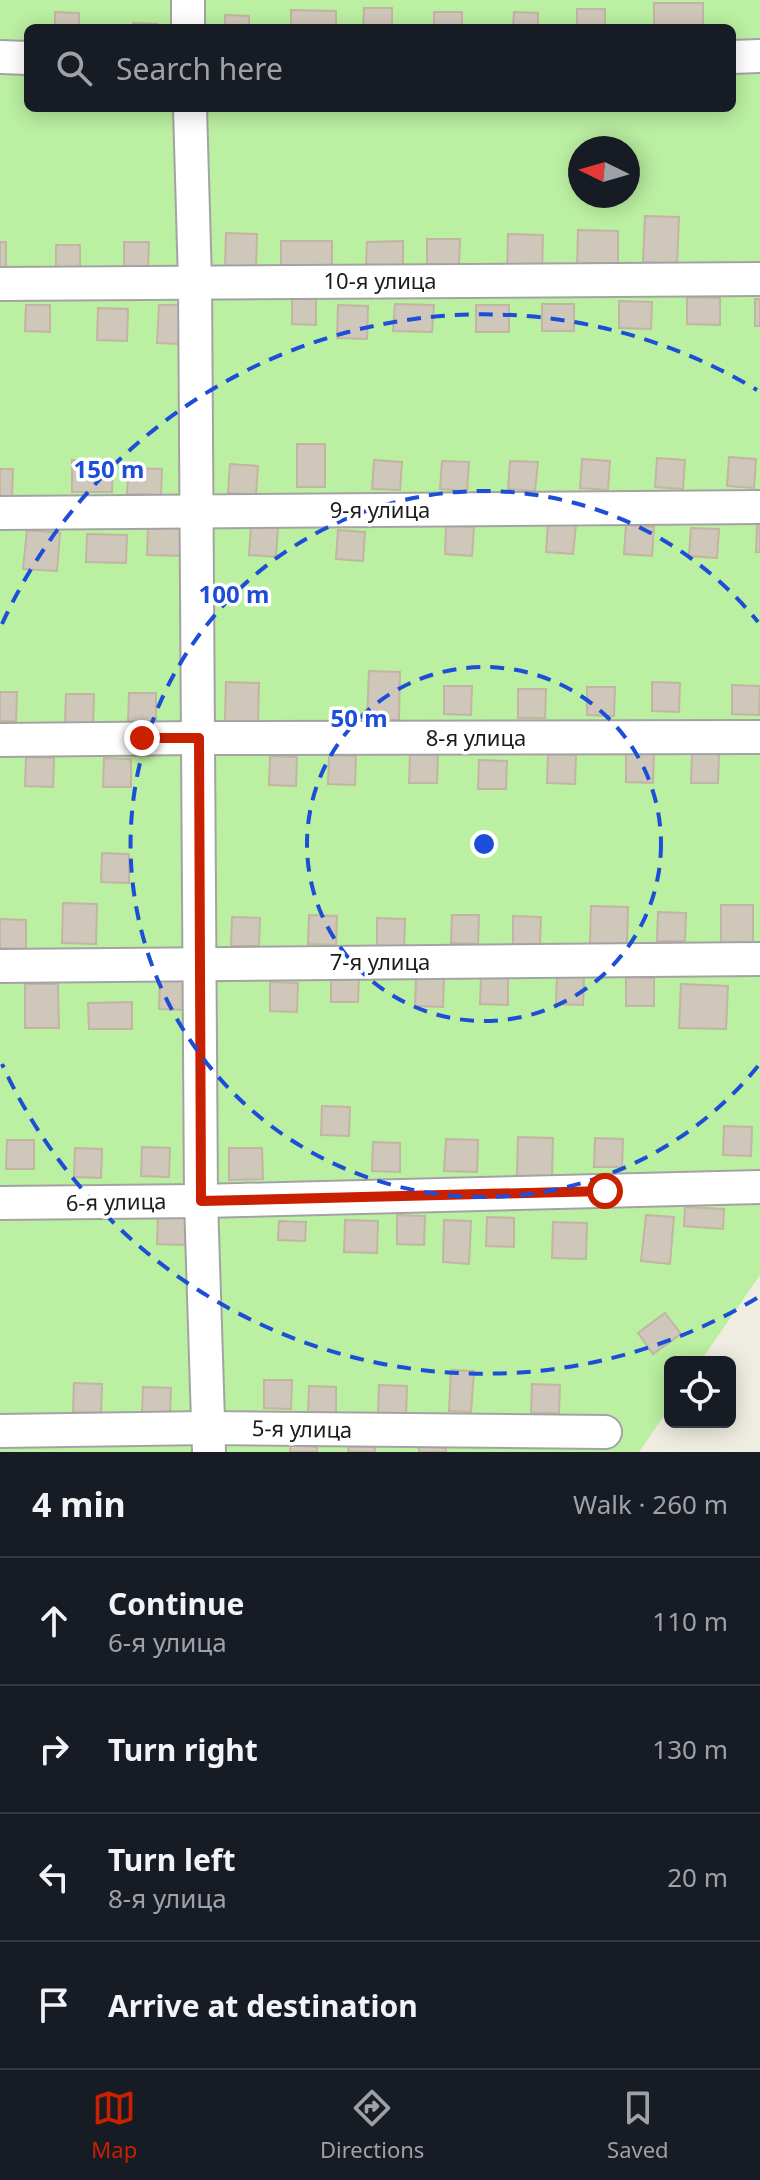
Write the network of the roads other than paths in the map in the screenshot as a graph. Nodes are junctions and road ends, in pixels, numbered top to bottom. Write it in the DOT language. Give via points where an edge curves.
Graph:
graph roads {
  1 [pos="188,0"];
  2 [pos="188,24"];
  3 [pos="760,56"];
  4 [pos="0,57"];
  5 [pos="736,57"];
  6 [pos="24,58"];
  7 [pos="190,112"];
  8 [pos="760,279"];
  9 [pos="195,282"];
  10 [pos="0,284"];
  11 [pos="760,507"];
  12 [pos="196,511"];
  13 [pos="0,513"];
  14 [pos="760,737"];
  15 [pos="199,738"];
  16 [pos="0,740"];
  17 [pos="760,959"];
  18 [pos="201,964"];
  19 [pos="0,966"];
  20 [pos="760,1187"];
  21 [pos="201,1201"];
  22 [pos="0,1203"];
  23 [pos="0,1431"];
  24 [pos="209,1440"];
  25 [pos="597,1442"];
  1 -- 2 [label="street"];
  3 -- 5 [label="street"];
  4 -- 6 [label="street"];
  7 -- 9 [label="street"];
  8 -- 9 [label="street, 10-я улица"];
  9 -- 10 [label="street, 10-я улица"];
  9 -- 12 [label="street"];
  11 -- 12 [label="street, 9-я улица"];
  12 -- 13 [label="street, 9-я улица"];
  12 -- 15 [label="street"];
  14 -- 15 [label="street, 8-я улица"];
  15 -- 16 [label="street, 8-я улица"];
  15 -- 18 [label="street"];
  17 -- 18 [label="street, 7-я улица"];
  18 -- 19 [label="street, 7-я улица"];
  18 -- 21 [label="street"];
  20 -- 21 [label="street, 6-я улица"];
  21 -- 22 [label="street, 6-я улица"];
  21 -- 24 [label="street"];
  23 -- 24 [label="street, 5-я улица"];
  24 -- 25 [label="street, 5-я улица"];
}
